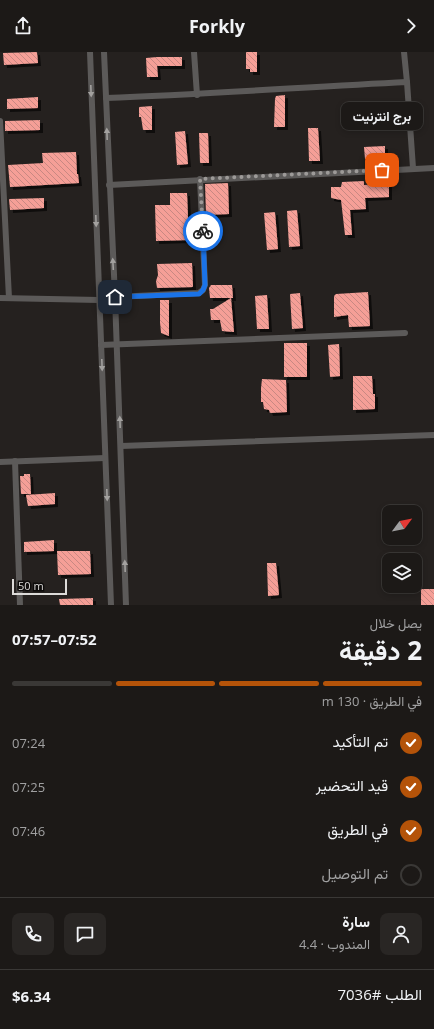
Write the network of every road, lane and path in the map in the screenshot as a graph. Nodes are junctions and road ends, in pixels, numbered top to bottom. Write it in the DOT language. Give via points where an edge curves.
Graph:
graph roads {
  1 [pos="90,52"];
  2 [pos="104,52"];
  3 [pos="194,52"];
  4 [pos="404,52"];
  5 [pos="407,82"];
  6 [pos="197,95"];
  7 [pos="106,98"];
  8 [pos="0,121"];
  9 [pos="413,168"];
  10 [pos="434,168"];
  11 [pos="200,179"];
  12 [pos="109,185"];
  13 [pos="115,297"];
  14 [pos="0,298"];
  15 [pos="10,298"];
  16 [pos="99,300"];
  17 [pos="405,333"];
  18 [pos="102,345"];
  19 [pos="117,345"];
  20 [pos="434,436"];
  21 [pos="121,446"];
  22 [pos="106,458"];
  23 [pos="15,461"];
  24 [pos="0,462"];
  25 [pos="20,605"];
  26 [pos="111,605"];
  27 [pos="126,605"];
  1 -- 16 [label="street, one-way"];
  2 -- 7 [label="street"];
  3 -- 6 [label="street"];
  4 -- 5 [label="street"];
  5 -- 6 [label="street"];
  5 -- 9 [label="street"];
  6 -- 7 [label="street"];
  12 -- 7 [label="street, one-way"];
  8 -- 15 [label="street"];
  9 -- 10 [label="street"];
  9 -- 11 [label="street"];
  11 -- 12 [label="street"];
  11 -- 13 [label="street" via="205,285 203,290 199,294"];
  13 -- 12 [label="street, one-way"];
  13 -- 19 [label="street"];
  14 -- 15 [label="street"];
  15 -- 16 [label="street"];
  16 -- 18 [label="street"];
  17 -- 19 [label="street"];
  18 -- 19 [label="street"];
  18 -- 22 [label="street, one-way"];
  21 -- 19 [label="street, one-way"];
  20 -- 21 [label="street"];
  27 -- 21 [label="street, one-way"];
  22 -- 23 [label="street"];
  22 -- 26 [label="street, one-way"];
  23 -- 24 [label="street"];
  23 -- 25 [label="street"];
}
